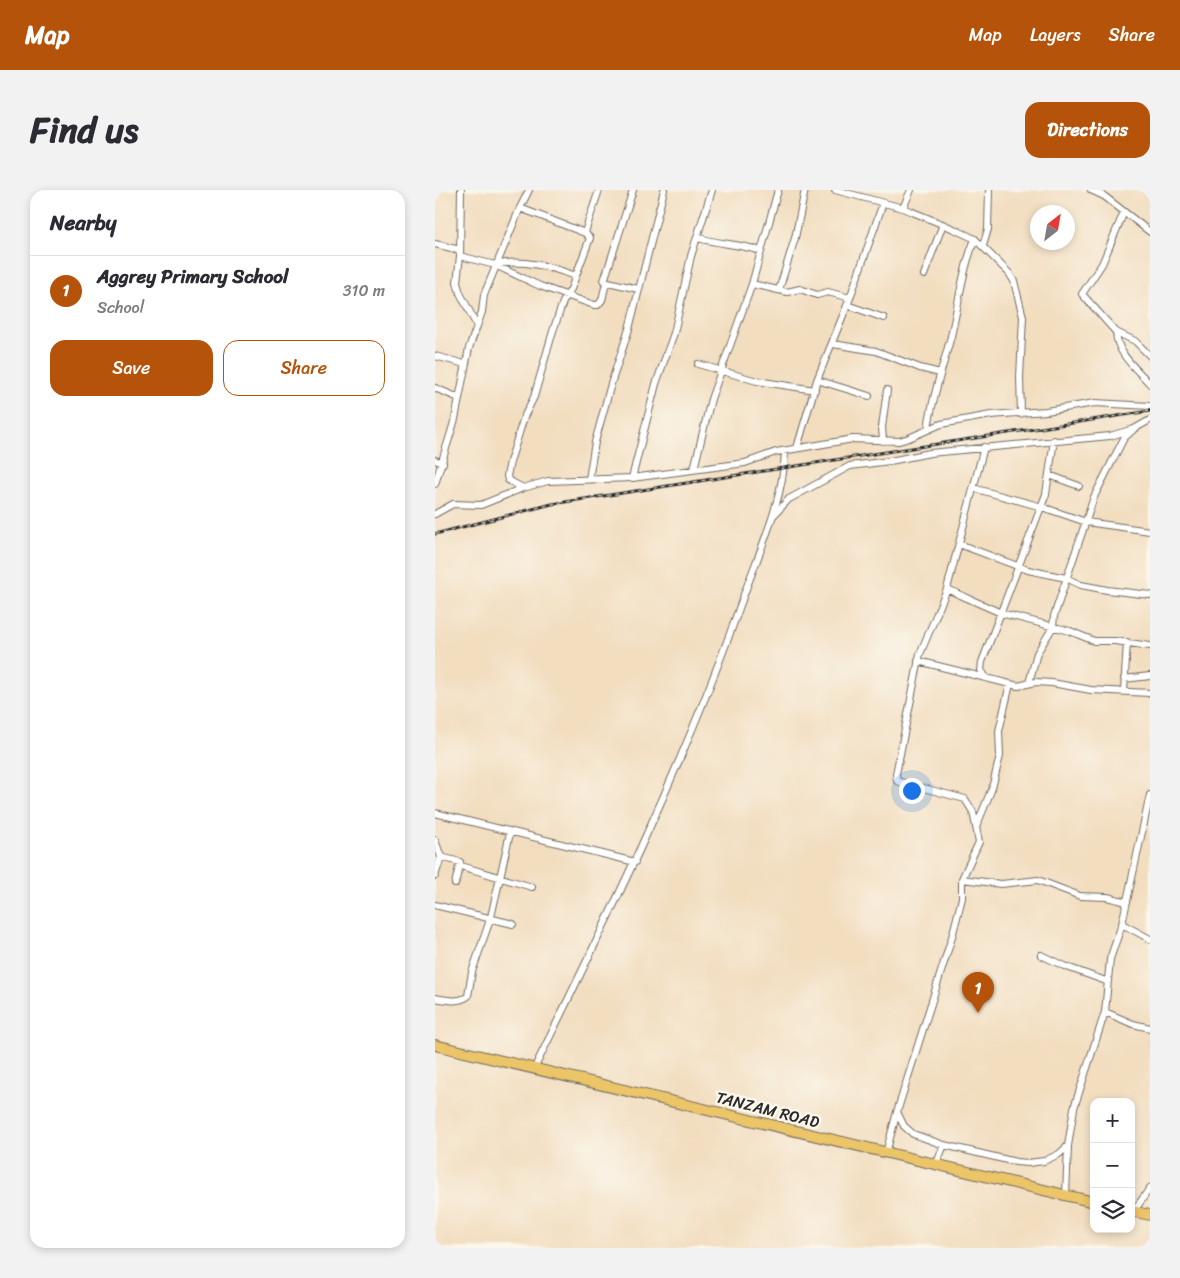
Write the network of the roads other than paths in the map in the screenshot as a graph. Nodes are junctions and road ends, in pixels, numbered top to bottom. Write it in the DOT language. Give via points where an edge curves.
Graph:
graph roads {
  1 [pos="461,190"];
  2 [pos="529,190"];
  3 [pos="599,190"];
  4 [pos="633,190"];
  5 [pos="664,190"];
  6 [pos="712,190"];
  7 [pos="778,190"];
  8 [pos="805,190"];
  9 [pos="835,190"];
  10 [pos="911,190"];
  11 [pos="989,190"];
  12 [pos="1091,190"];
  13 [pos="883,203"];
  14 [pos="520,208"];
  15 [pos="903,208"];
  16 [pos="1124,212"];
  17 [pos="943,224"];
  18 [pos="585,232"];
  19 [pos="1150,232"];
  20 [pos="698,238"];
  21 [pos="975,239"];
  22 [pos="435,244"];
  23 [pos="983,246"];
  24 [pos="761,251"];
  25 [pos="460,253"];
  26 [pos="495,265"];
  27 [pos="924,275"];
  28 [pos="576,276"];
  29 [pos="607,283"];
  30 [pos="752,284"];
  31 [pos="638,288"];
  32 [pos="779,290"];
  33 [pos="568,295"];
  34 [pos="848,302"];
  35 [pos="884,318"];
  36 [pos="476,324"];
  37 [pos="1116,332"];
  38 [pos="833,344"];
  39 [pos="435,356"];
  40 [pos="1150,356"];
  41 [pos="465,364"];
  42 [pos="698,364"];
  43 [pos="722,370"];
  44 [pos="940,373"];
  45 [pos="817,380"];
  46 [pos="1150,384"];
  47 [pos="435,388"];
  48 [pos="815,390"];
  49 [pos="887,390"];
  50 [pos="869,396"];
  51 [pos="459,398"];
  52 [pos="1150,406"];
  53 [pos="1021,414"];
  54 [pos="1150,420"];
  55 [pos="1134,429"];
  56 [pos="928,430"];
  57 [pos="1054,440"];
  58 [pos="883,441"];
  59 [pos="984,447"];
  60 [pos="797,448"];
  61 [pos="785,452"];
  62 [pos="435,460"];
  63 [pos="443,463"];
  64 [pos="694,469"];
  65 [pos="1049,475"];
  66 [pos="633,478"];
  67 [pos="589,479"];
  68 [pos="435,484"];
  69 [pos="1079,486"];
  70 [pos="523,488"];
  71 [pos="973,488"];
  72 [pos="1042,506"];
  73 [pos="435,514"];
  74 [pos="771,518"];
  75 [pos="1085,522"];
  76 [pos="1150,531"];
  77 [pos="959,544"];
  78 [pos="1020,566"];
  79 [pos="1066,578"];
  80 [pos="947,589"];
  81 [pos="1150,594"];
  82 [pos="1001,613"];
  83 [pos="1053,627"];
  84 [pos="1127,642"];
  85 [pos="1150,646"];
  86 [pos="918,661"];
  87 [pos="985,676"];
  88 [pos="1150,676"];
  89 [pos="1124,679"];
  90 [pos="1029,683"];
  91 [pos="1009,684"];
  92 [pos="1124,691"];
  93 [pos="1150,693"];
  94 [pos="1150,795"];
  95 [pos="435,814"];
  96 [pos="977,825"];
  97 [pos="510,833"];
  98 [pos="435,840"];
  99 [pos="441,857"];
  100 [pos="635,862"];
  101 [pos="461,866"];
  102 [pos="435,876"];
  103 [pos="499,877"];
  104 [pos="961,879"];
  105 [pos="455,884"];
  106 [pos="532,887"];
  107 [pos="1127,902"];
  108 [pos="435,905"];
  109 [pos="491,917"];
  110 [pos="513,924"];
  111 [pos="1122,924"];
  112 [pos="1150,938"];
  113 [pos="1041,955"];
  114 [pos="1106,981"];
  115 [pos="435,998"];
  116 [pos="1105,1012"];
  117 [pos="1150,1028"];
  118 [pos="435,1044"];
  119 [pos="534,1069"];
  120 [pos="897,1112"];
  121 [pos="944,1145"];
  122 [pos="1068,1146"];
  123 [pos="885,1153"];
  124 [pos="936,1165"];
  125 [pos="1150,1188"];
  126 [pos="1065,1195"];
  127 [pos="1090,1201"];
  128 [pos="1135,1208"];
  129 [pos="1135,1211"];
  130 [pos="1150,1215"];
  1 -- 25 [label="street"];
  2 -- 14 [label="street"];
  3 -- 18 [label="street"];
  4 -- 29 [label="street" via="607,268 604,281"];
  5 -- 31 [label="street"];
  6 -- 20 [label="street"];
  7 -- 24 [label="street"];
  8 -- 32 [label="street"];
  9 -- 13 [label="street"];
  10 -- 15 [label="street"];
  11 -- 23 [label="street" via="989,229"];
  12 -- 16 [label="street"];
  13 -- 15 [label="street"];
  13 -- 34 [label="street"];
  14 -- 18 [label="street"];
  14 -- 26 [label="street"];
  15 -- 17 [label="street"];
  16 -- 19 [label="street"];
  16 -- 37 [label="street" via="1101,264 1082,294"];
  17 -- 21 [label="street"];
  17 -- 27 [label="street"];
  18 -- 28 [label="street" via="590,238"];
  20 -- 24 [label="street"];
  20 -- 66 [label="street"];
  21 -- 23 [label="street"];
  21 -- 44 [label="street" via="967,258"];
  22 -- 25 [label="street"];
  23 -- 53 [label="street" via="1014,280 1021,302"];
  24 -- 30 [label="street"];
  25 -- 26 [label="street"];
  25 -- 36 [label="street" via="457,282"];
  26 -- 28 [label="street" via="523,262"];
  26 -- 33 [label="street"];
  26 -- 36 [label="street"];
  28 -- 33 [label="street"];
  29 -- 31 [label="street"];
  29 -- 33 [label="street" via="598,305"];
  30 -- 32 [label="street"];
  30 -- 43 [label="street"];
  31 -- 67 [label="street" via="595,442"];
  32 -- 34 [label="street" via="800,289 817,295 828,292"];
  33 -- 70 [label="street" via="553,330 534,397 510,462 508,480"];
  34 -- 35 [label="street"];
  34 -- 38 [label="street"];
  36 -- 41 [label="street"];
  37 -- 40 [label="street" via="1135,341"];
  37 -- 46 [label="street" via="1126,358"];
  38 -- 44 [label="street" via="876,351"];
  38 -- 45 [label="street"];
  39 -- 41 [label="street"];
  41 -- 51 [label="street"];
  42 -- 43 [label="street"];
  43 -- 48 [label="street" via="757,381"];
  43 -- 64 [label="street" via="701,435"];
  44 -- 56 [label="street"];
  45 -- 48 [label="street"];
  45 -- 50 [label="street"];
  47 -- 51 [label="street"];
  48 -- 60 [label="street"];
  49 -- 58 [label="street"];
  51 -- 63 [label="street"];
  52 -- 53 [label="street" via="1095,403"];
  53 -- 56 [label="street" via="991,415 941,424"];
  54 -- 55 [label="street"];
  55 -- 57 [label="street" via="1109,436"];
  55 -- 75 [label="street" via="1124,438"];
  56 -- 58 [label="street" via="909,438"];
  57 -- 59 [label="street"];
  57 -- 65 [label="street"];
  58 -- 60 [label="street" via="866,438"];
  59 -- 71 [label="street"];
  59 -- 74 [label="street" via="850,466 789,499"];
  60 -- 61 [label="street"];
  61 -- 64 [label="street" via="745,463"];
  61 -- 74 [label="street" via="783,480"];
  62 -- 63 [label="street"];
  63 -- 68 [label="street"];
  64 -- 66 [label="street"];
  65 -- 69 [label="street"];
  65 -- 72 [label="street"];
  66 -- 67 [label="street"];
  67 -- 70 [label="street" via="548,481"];
  70 -- 73 [label="street" via="481,505 453,504"];
  71 -- 72 [label="street"];
  71 -- 77 [label="street"];
  72 -- 75 [label="street"];
  72 -- 78 [label="street"];
  74 -- 100 [label="street" via="704,706"];
  75 -- 76 [label="street"];
  75 -- 79 [label="street"];
  77 -- 78 [label="street"];
  77 -- 80 [label="street"];
  78 -- 79 [label="street"];
  78 -- 82 [label="street"];
  79 -- 81 [label="street" via="1093,588"];
  79 -- 83 [label="street" via="1053,616"];
  80 -- 82 [label="street"];
  80 -- 86 [label="street"];
  82 -- 83 [label="street"];
  82 -- 87 [label="street" via="983,662 981,670"];
  83 -- 84 [label="street" via="1094,641"];
  83 -- 90 [label="street" via="1037,653"];
  84 -- 85 [label="street"];
  84 -- 89 [label="street"];
  86 -- 87 [label="street"];
  86 -- 96 [label="street" via="895,779 965,799"];
  87 -- 91 [label="street"];
  88 -- 89 [label="street"];
  89 -- 92 [label="street"];
  90 -- 91 [label="street"];
  90 -- 92 [label="street"];
  91 -- 96 [label="street" via="999,732 1000,756"];
  92 -- 93 [label="street"];
  94 -- 107 [label="street"];
  95 -- 97 [label="street"];
  96 -- 104 [label="street" via="979,842"];
  97 -- 100 [label="street" via="574,845"];
  97 -- 103 [label="street"];
  98 -- 99 [label="street"];
  99 -- 101 [label="street"];
  99 -- 102 [label="street"];
  100 -- 119 [label="street"];
  101 -- 103 [label="street"];
  101 -- 105 [label="street"];
  103 -- 106 [label="street"];
  103 -- 109 [label="street"];
  104 -- 107 [label="street" via="1001,884 1038,880 1080,896"];
  104 -- 120 [label="street" via="962,898 952,937"];
  107 -- 111 [label="street"];
  108 -- 109 [label="street"];
  109 -- 110 [label="street"];
  109 -- 115 [label="street" via="472,972 469,996 457,1000"];
  111 -- 112 [label="street"];
  111 -- 114 [label="street"];
  113 -- 114 [label="street"];
  114 -- 116 [label="street"];
  116 -- 117 [label="street"];
  116 -- 122 [label="street" via="1074,1108"];
  118 -- 119 [label="highway, TANZAM ROAD"];
  119 -- 123 [label="highway, TANZAM ROAD"];
  120 -- 121 [label="street" via="907,1129"];
  120 -- 123 [label="street"];
  121 -- 122 [label="street" via="1028,1163 1044,1161"];
  121 -- 124 [label="street"];
  122 -- 126 [label="street"];
  123 -- 124 [label="highway, TANZAM ROAD"];
  124 -- 126 [label="highway, TANZAM ROAD"];
  125 -- 128 [label="street"];
  126 -- 127 [label="highway, TANZAM ROAD"];
  129 -- 130 [label="highway"];
}
